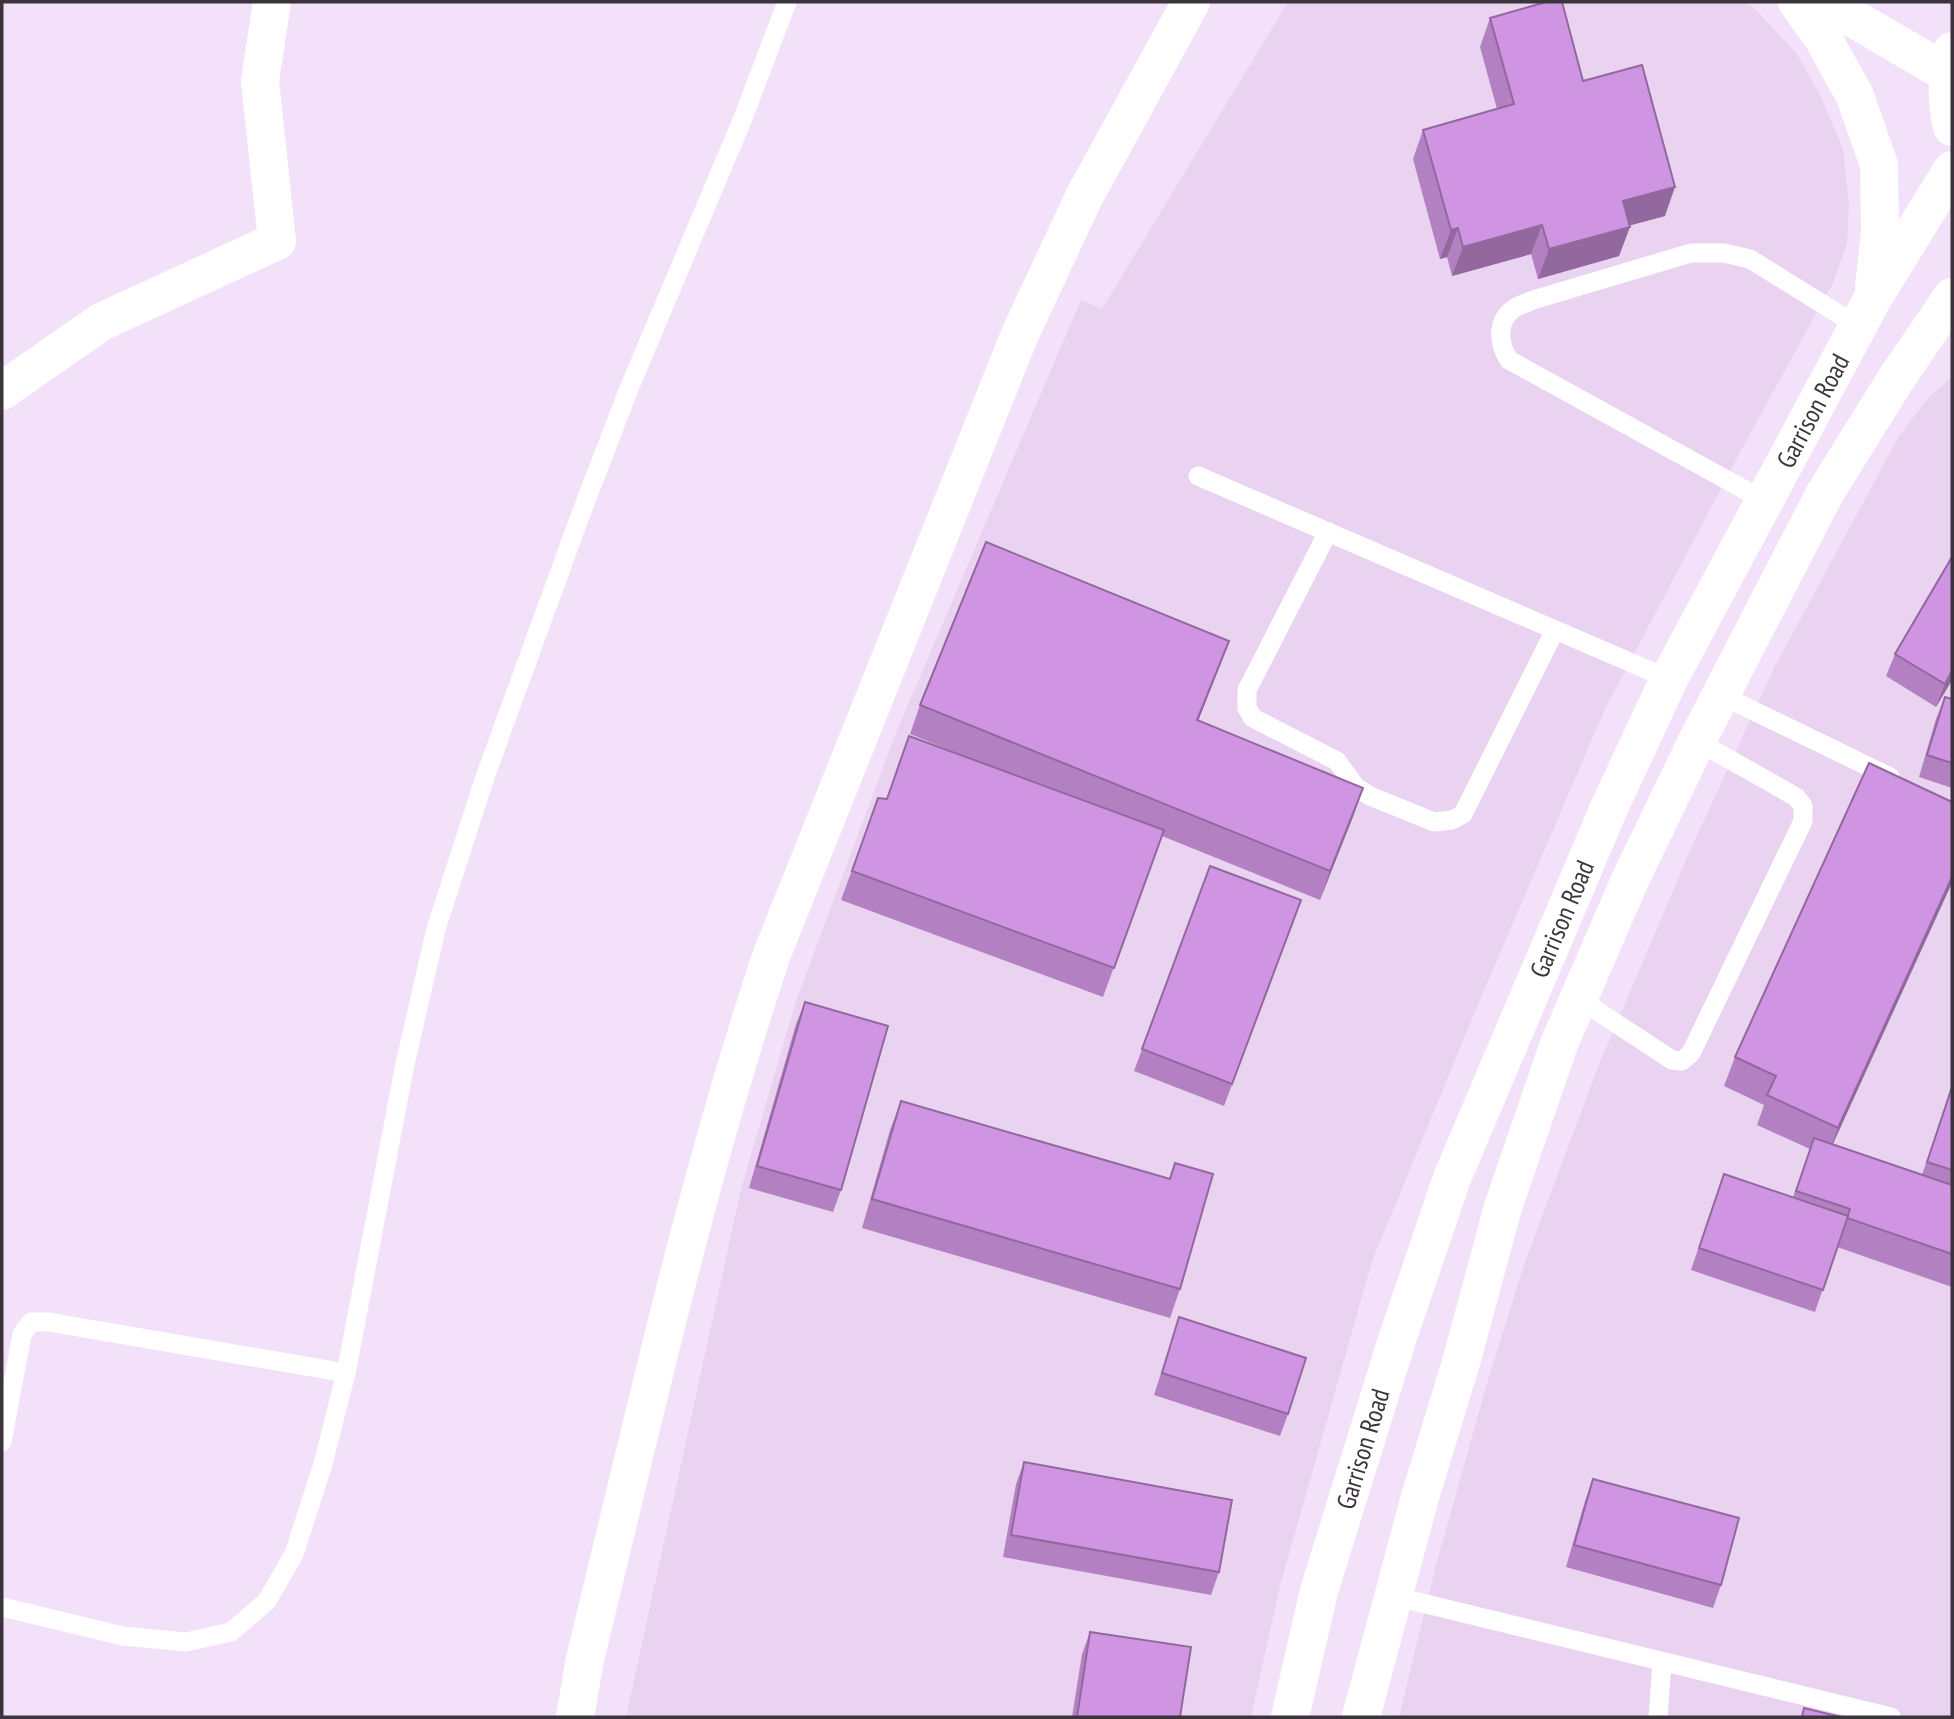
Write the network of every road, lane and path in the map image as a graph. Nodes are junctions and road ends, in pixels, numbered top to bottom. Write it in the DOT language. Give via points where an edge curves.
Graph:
graph roads {
  1 [pos="272,2"];
  2 [pos="787,2"];
  3 [pos="1191,2"];
  4 [pos="1797,2"];
  5 [pos="1825,2"];
  6 [pos="1950,62"];
  7 [pos="1952,127"];
  8 [pos="1952,170"];
  9 [pos="1952,297"];
  10 [pos="1866,312"];
  11 [pos="1952,345"];
  12 [pos="1896,379"];
  13 [pos="2,391"];
  14 [pos="1198,476"];
  15 [pos="1765,501"];
  16 [pos="1328,532"];
  17 [pos="1555,630"];
  18 [pos="1669,679"];
  19 [pos="1721,695"];
  20 [pos="1698,741"];
  21 [pos="1903,784"];
  22 [pos="1578,999"];
  23 [pos="346,1373"];
  24 [pos="2,1442"];
  25 [pos="1393,1596"];
  26 [pos="2,1607"];
  27 [pos="1661,1662"];
  28 [pos="575,1717"];
  29 [pos="1290,1717"];
  30 [pos="1361,1717"];
  31 [pos="1658,1717"];
  32 [pos="1891,1717"];
  1 -- 13 [label="main road" via="260,80 277,241 100,323"];
  2 -- 23 [label="lane" via="613,430 485,777 436,929 405,1064"];
  3 -- 28 [label="main road" via="1084,197 1020,334 772,954 737,1057 695,1212 585,1659"];
  4 -- 10 [label="main road" via="1855,96 1879,164 1880,233"];
  5 -- 6 [label="main road"];
  6 -- 7 [label="main road" via="1946,100"];
  8 -- 10 [label="main road, Garrison Road"];
  9 -- 12 [label="main road, Garrison Road"];
  10 -- 15 [label="main road, Garrison Road"];
  10 -- 15 [label="lane" via="1750,259 1691,253 1533,300 1512,310 1504,322 1500,336 1509,360"];
  11 -- 12 [label="main road"];
  12 -- 19 [label="main road, Garrison Road" via="1825,494"];
  14 -- 16 [label="lane"];
  15 -- 18 [label="main road, Garrison Road"];
  16 -- 17 [label="lane"];
  16 -- 17 [label="lane" via="1247,690 1247,708 1253,718 1337,761 1356,787 1370,796 1434,822 1463,814"];
  17 -- 18 [label="lane"];
  18 -- 29 [label="main road, Garrison Road" via="1609,808 1452,1178 1319,1591"];
  19 -- 20 [label="main road, Garrison Road"];
  19 -- 21 [label="lane"];
  20 -- 22 [label="main road, Garrison Road"];
  20 -- 22 [label="lane" via="1796,797 1803,806 1802,821 1691,1053 1682,1061 1672,1060"];
  22 -- 25 [label="main road, Garrison Road" via="1503,1207"];
  23 -- 24 [label="lane" via="32,1322 22,1334"];
  23 -- 26 [label="lane" via="294,1554 267,1601 231,1632 186,1642 123,1636"];
  25 -- 27 [label="lane"];
  25 -- 30 [label="main road, Garrison Road"];
  27 -- 31 [label="lane"];
  27 -- 32 [label="lane"];
}
